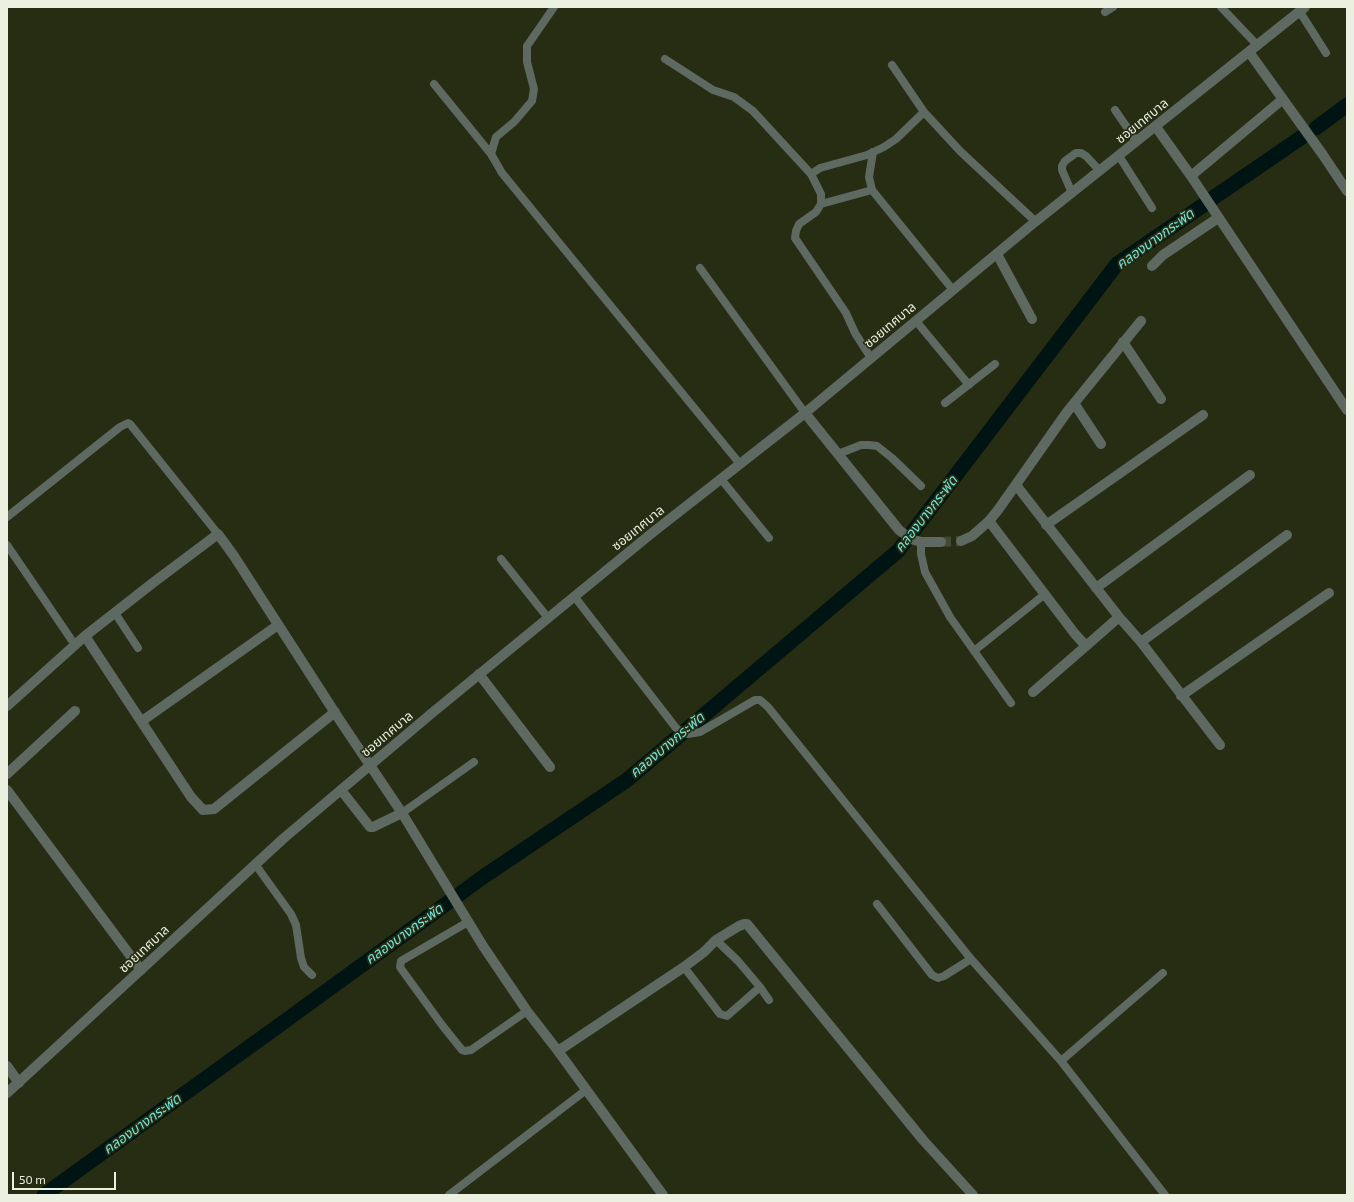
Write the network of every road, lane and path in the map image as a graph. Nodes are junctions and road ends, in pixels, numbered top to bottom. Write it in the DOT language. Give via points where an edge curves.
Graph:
graph roads {
  1 [pos="554,7"];
  2 [pos="1113,7"];
  3 [pos="1221,7"];
  4 [pos="1302,9"];
  5 [pos="1105,12"];
  6 [pos="1258,46"];
  7 [pos="1249,52"];
  8 [pos="1326,53"];
  9 [pos="665,59"];
  10 [pos="892,65"];
  11 [pos="434,84"];
  12 [pos="1283,99"];
  13 [pos="1115,110"];
  14 [pos="924,112"];
  15 [pos="1156,127"];
  16 [pos="1137,142"];
  17 [pos="873,152"];
  18 [pos="491,154"];
  19 [pos="1119,156"];
  20 [pos="1100,171"];
  21 [pos="812,174"];
  22 [pos="1190,176"];
  23 [pos="872,190"];
  24 [pos="1347,191"];
  25 [pos="1072,193"];
  26 [pos="821,204"];
  27 [pos="1152,208"];
  28 [pos="1218,218"];
  29 [pos="1036,222"];
  30 [pos="997,254"];
  31 [pos="1152,266"];
  32 [pos="700,268"];
  33 [pos="953,290"];
  34 [pos="1032,318"];
  35 [pos="916,321"];
  36 [pos="1141,321"];
  37 [pos="1123,342"];
  38 [pos="871,358"];
  39 [pos="995,364"];
  40 [pos="969,385"];
  41 [pos="1344,398"];
  42 [pos="1161,399"];
  43 [pos="945,403"];
  44 [pos="1074,403"];
  45 [pos="1347,410"];
  46 [pos="805,413"];
  47 [pos="1203,415"];
  48 [pos="1101,444"];
  49 [pos="838,454"];
  50 [pos="740,464"];
  51 [pos="1250,475"];
  52 [pos="721,479"];
  53 [pos="1016,485"];
  54 [pos="921,486"];
  55 [pos="7,517"];
  56 [pos="989,521"];
  57 [pos="1046,525"];
  58 [pos="218,534"];
  59 [pos="1286,535"];
  60 [pos="769,538"];
  61 [pos="916,541"];
  62 [pos="961,541"];
  63 [pos="941,542"];
  64 [pos="7,545"];
  65 [pos="501,559"];
  66 [pos="1096,588"];
  67 [pos="1330,593"];
  68 [pos="1045,594"];
  69 [pos="574,596"];
  70 [pos="115,613"];
  71 [pos="1119,617"];
  72 [pos="548,618"];
  73 [pos="278,625"];
  74 [pos="85,636"];
  75 [pos="1141,642"];
  76 [pos="75,645"];
  77 [pos="1086,646"];
  78 [pos="138,648"];
  79 [pos="974,652"];
  80 [pos="479,674"];
  81 [pos="1033,692"];
  82 [pos="1181,696"];
  83 [pos="1011,704"];
  84 [pos="7,706"];
  85 [pos="75,711"];
  86 [pos="335,712"];
  87 [pos="142,721"];
  88 [pos="1220,745"];
  89 [pos="474,762"];
  90 [pos="370,766"];
  91 [pos="550,767"];
  92 [pos="7,774"];
  93 [pos="7,790"];
  94 [pos="341,790"];
  95 [pos="402,813"];
  96 [pos="256,864"];
  97 [pos="877,904"];
  98 [pos="468,922"];
  99 [pos="716,940"];
  100 [pos="971,959"];
  101 [pos="684,967"];
  102 [pos="141,970"];
  103 [pos="1163,973"];
  104 [pos="312,975"];
  105 [pos="760,986"];
  106 [pos="769,1000"];
  107 [pos="527,1011"];
  108 [pos="558,1051"];
  109 [pos="1061,1061"];
  110 [pos="7,1066"];
  111 [pos="19,1083"];
  112 [pos="586,1090"];
  113 [pos="7,1093"];
  114 [pos="452,1194"];
  115 [pos="662,1195"];
  116 [pos="973,1195"];
  117 [pos="1165,1195"];
  1 -- 18 [label="lane" via="527,46 527,62 534,89 532,101 514,122 496,137"];
  2 -- 5 [label="lane"];
  3 -- 6 [label="lane"];
  4 -- 6 [label="street, ซอยเทศบาล"];
  4 -- 8 [label="lane"];
  6 -- 7 [label="street, ซอยเทศบาล"];
  7 -- 12 [label="street"];
  7 -- 15 [label="street, ซอยเทศบาล"];
  9 -- 21 [label="lane" via="713,90 734,97 753,111"];
  10 -- 14 [label="lane"];
  11 -- 18 [label="lane"];
  12 -- 22 [label="street"];
  12 -- 24 [label="street"];
  13 -- 16 [label="lane"];
  14 -- 17 [label="lane" via="896,139"];
  14 -- 29 [label="lane" via="960,151"];
  15 -- 16 [label="street, ซอยเทศบาล"];
  15 -- 22 [label="street"];
  16 -- 19 [label="street, ซอยเทศบาล"];
  17 -- 21 [label="lane" via="831,164"];
  17 -- 23 [label="lane" via="869,177"];
  18 -- 50 [label="lane" via="502,173"];
  19 -- 20 [label="street, ซอยเทศบาล"];
  19 -- 27 [label="lane"];
  20 -- 25 [label="street, ซอยเทศบาล"];
  20 -- 25 [label="lane" via="1082,152 1065,161 1062,170"];
  21 -- 26 [label="lane" via="821,194"];
  22 -- 28 [label="street"];
  23 -- 26 [label="lane"];
  23 -- 33 [label="lane"];
  25 -- 29 [label="street, ซอยเทศบาล"];
  26 -- 38 [label="lane" via="816,212 799,224 795,238 846,312 855,333"];
  28 -- 31 [label="street" via="1163,255"];
  28 -- 41 [label="street"];
  29 -- 30 [label="street, ซอยเทศบาล"];
  30 -- 33 [label="street, ซอยเทศบาล"];
  30 -- 34 [label="street"];
  32 -- 46 [label="lane"];
  33 -- 35 [label="street, ซอยเทศบาล"];
  35 -- 38 [label="street, ซอยเทศบาล"];
  35 -- 40 [label="lane"];
  36 -- 37 [label="street"];
  37 -- 42 [label="street"];
  37 -- 44 [label="street"];
  38 -- 46 [label="street, ซอยเทศบาล"];
  39 -- 40 [label="lane"];
  40 -- 43 [label="lane"];
  41 -- 45 [label="street"];
  44 -- 48 [label="street"];
  44 -- 53 [label="street"];
  46 -- 49 [label="street"];
  46 -- 50 [label="street, ซอยเทศบาล"];
  47 -- 57 [label="street"];
  49 -- 54 [label="lane" via="869,444 877,446"];
  49 -- 61 [label="street" via="899,530"];
  50 -- 52 [label="street, ซอยเทศบาล"];
  51 -- 66 [label="street"];
  52 -- 60 [label="lane"];
  52 -- 69 [label="street, ซอยเทศบาล"];
  53 -- 56 [label="street"];
  53 -- 57 [label="street"];
  55 -- 58 [label="lane" via="128,423"];
  56 -- 62 [label="street" via="972,536"];
  56 -- 68 [label="street"];
  57 -- 66 [label="street"];
  58 -- 70 [label="street"];
  58 -- 73 [label="street"];
  59 -- 75 [label="street"];
  61 -- 63 [label="street"];
  61 -- 79 [label="lane" via="925,572"];
  64 -- 76 [label="lane"];
  65 -- 72 [label="lane"];
  66 -- 71 [label="street"];
  67 -- 82 [label="street"];
  68 -- 77 [label="street"];
  68 -- 79 [label="lane"];
  69 -- 72 [label="street, ซอยเทศบาล"];
  69 -- 100 [label="lane" via="676,728 683,733 700,732 755,700 760,700 768,707"];
  70 -- 74 [label="street"];
  70 -- 78 [label="lane"];
  71 -- 75 [label="street"];
  71 -- 77 [label="street"];
  72 -- 80 [label="street, ซอยเทศบาล"];
  73 -- 86 [label="street"];
  73 -- 87 [label="street"];
  74 -- 76 [label="street"];
  74 -- 87 [label="street"];
  75 -- 82 [label="street"];
  76 -- 84 [label="street"];
  77 -- 81 [label="street"];
  79 -- 83 [label="lane"];
  80 -- 90 [label="street, ซอยเทศบาล"];
  80 -- 91 [label="street"];
  82 -- 88 [label="street"];
  85 -- 92 [label="street"];
  86 -- 87 [label="street" via="214,809 208,810 203,810 196,804"];
  86 -- 90 [label="street"];
  89 -- 95 [label="lane"];
  90 -- 94 [label="street, ซอยเทศบาล"];
  90 -- 95 [label="street"];
  93 -- 102 [label="street"];
  94 -- 95 [label="street" via="370,827"];
  94 -- 96 [label="street, ซอยเทศบาล"];
  95 -- 98 [label="street"];
  96 -- 102 [label="street, ซอยเทศบาล"];
  96 -- 104 [label="lane" via="291,914 296,925 301,958"];
  97 -- 100 [label="lane" via="932,975 938,978 944,976"];
  98 -- 107 [label="street"];
  98 -- 107 [label="lane" via="401,961 400,967 462,1050 471,1050"];
  99 -- 101 [label="street"];
  99 -- 105 [label="lane" via="738,960"];
  99 -- 116 [label="street" via="747,924 922,1140"];
  100 -- 109 [label="lane"];
  101 -- 105 [label="lane" via="720,1014 727,1016"];
  101 -- 108 [label="street"];
  102 -- 111 [label="street, ซอยเทศบาล"];
  103 -- 109 [label="lane"];
  105 -- 106 [label="lane"];
  107 -- 108 [label="street"];
  108 -- 112 [label="street"];
  109 -- 117 [label="lane"];
  110 -- 111 [label="street"];
  111 -- 113 [label="street, ซอยเทศบาล"];
  112 -- 114 [label="lane"];
  112 -- 115 [label="street"];
}
